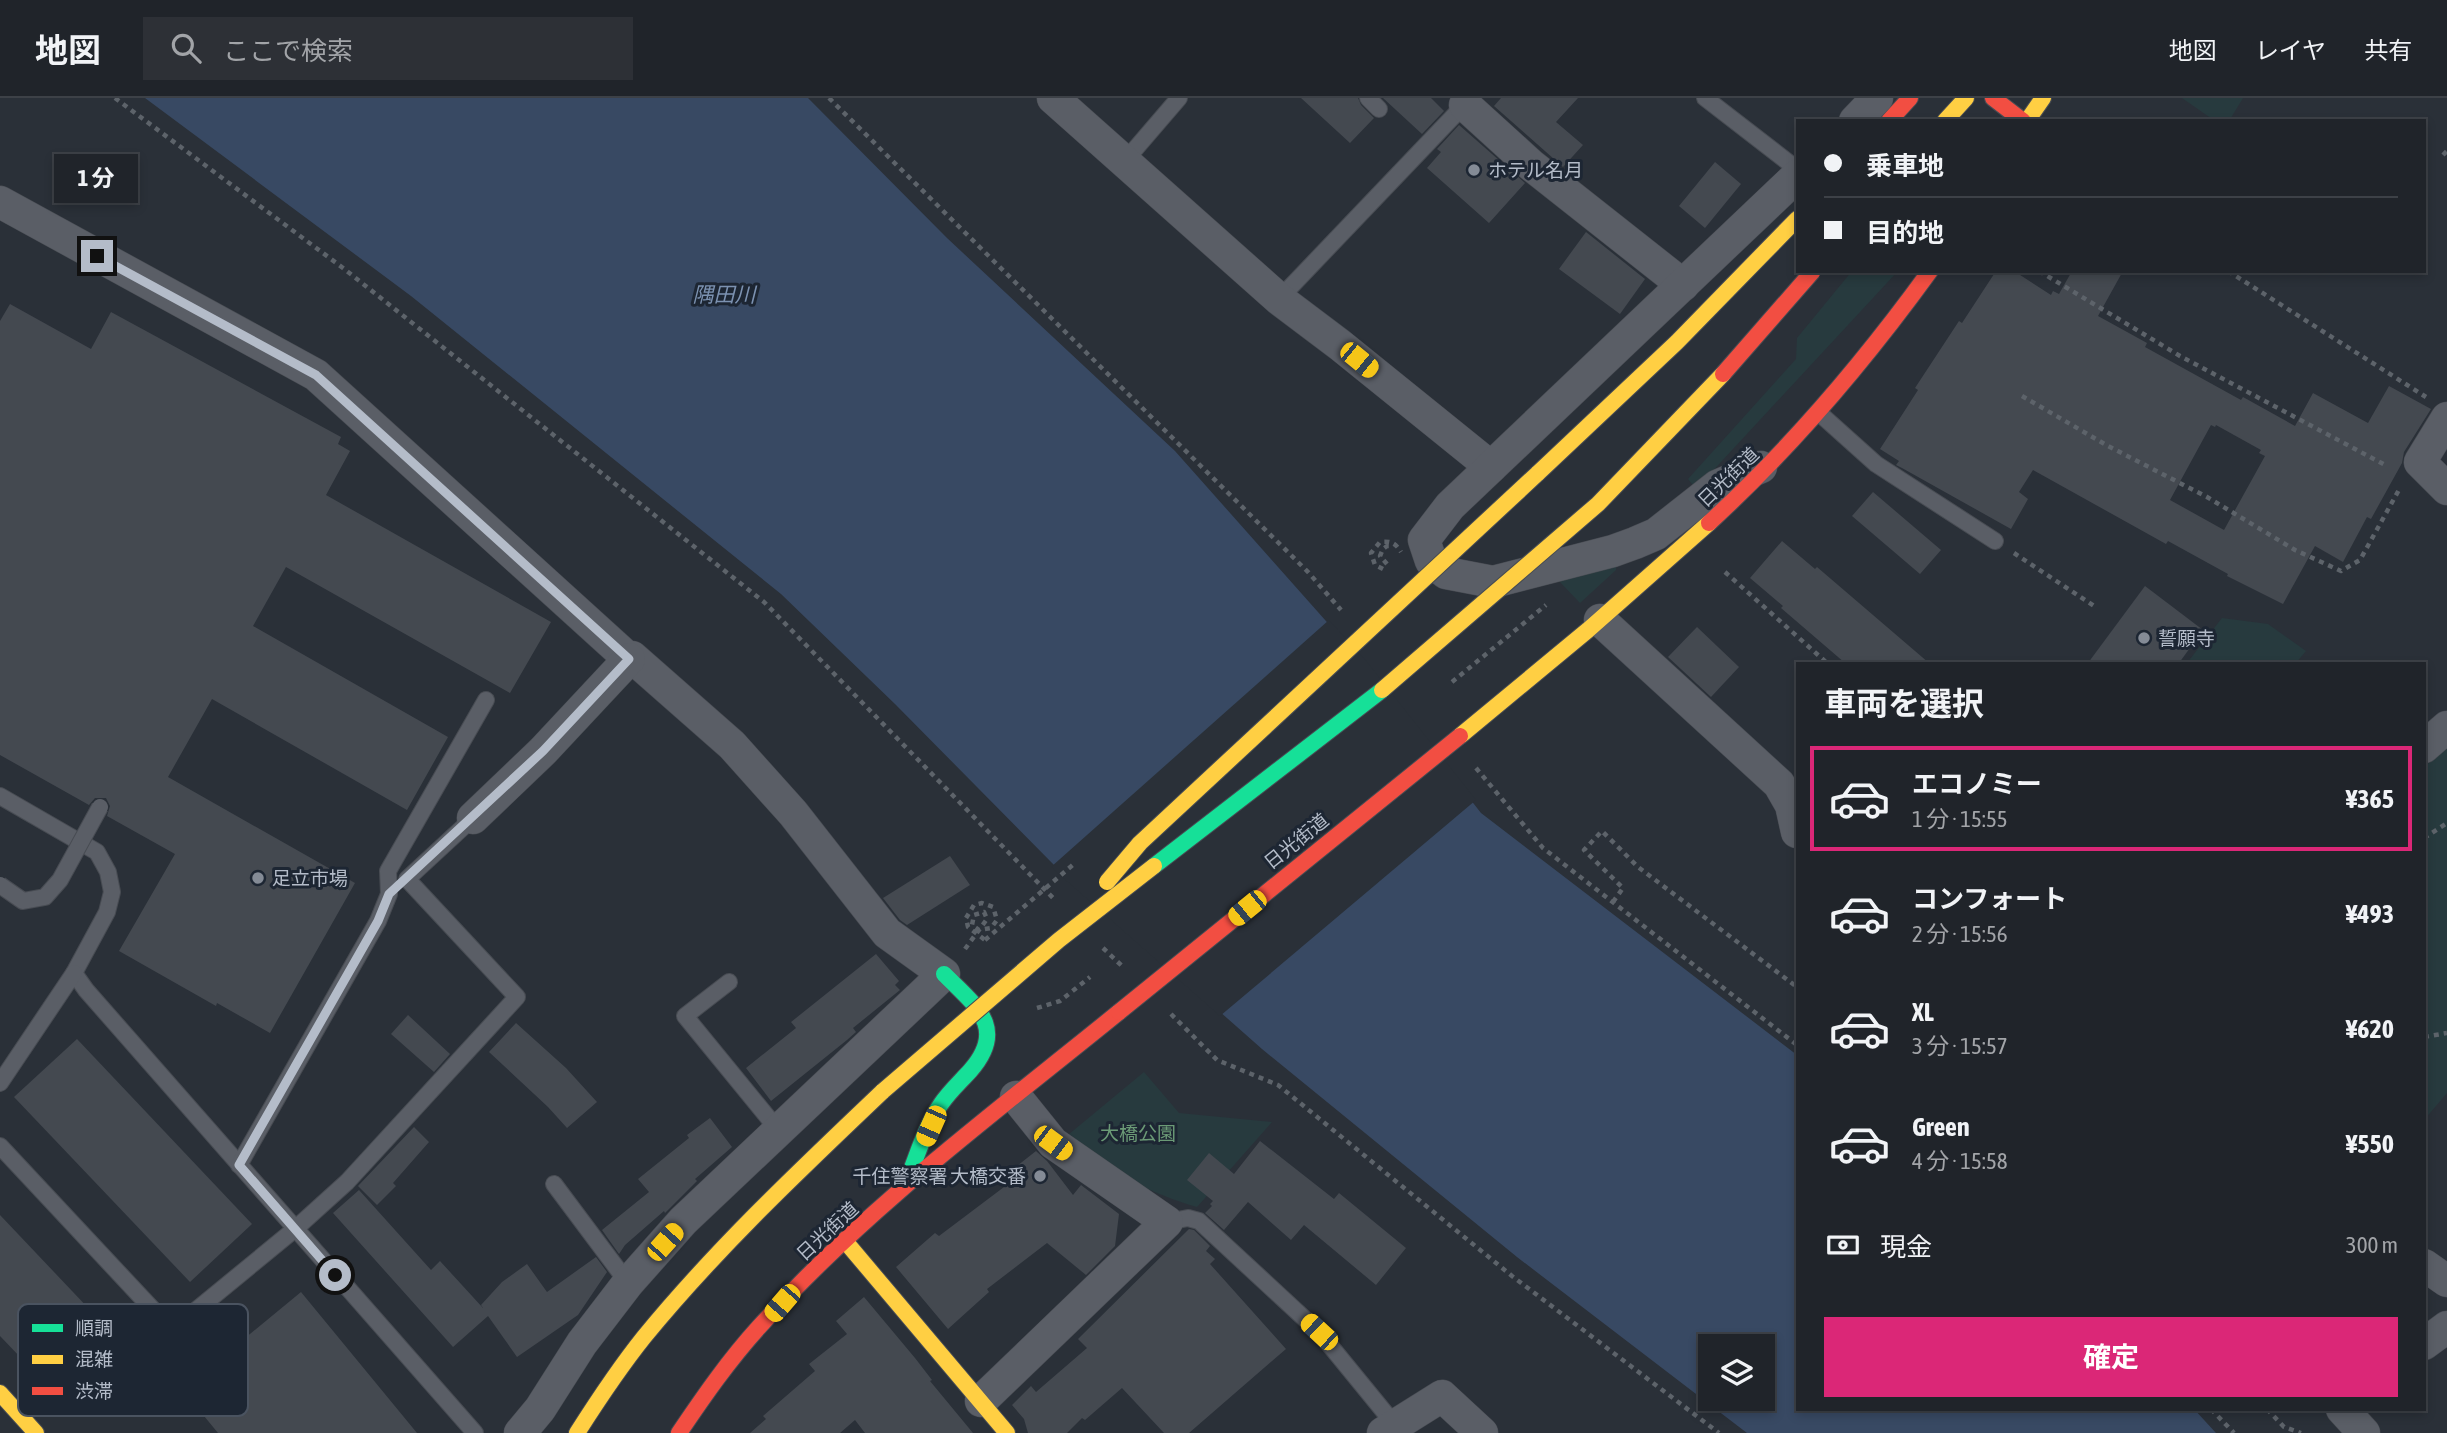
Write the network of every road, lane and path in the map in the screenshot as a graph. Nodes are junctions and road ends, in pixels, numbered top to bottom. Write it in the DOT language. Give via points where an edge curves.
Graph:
graph roads {
  1 [pos="115,98"];
  2 [pos="829,98"];
  3 [pos="1053,98"];
  4 [pos="1179,98"];
  5 [pos="1705,98"];
  6 [pos="1877,98"];
  7 [pos="1910,98"];
  8 [pos="1966,98"];
  9 [pos="1993,98"];
  10 [pos="2043,98"];
  11 [pos="1468,102"];
  12 [pos="1858,119"];
  13 [pos="1891,119"];
  14 [pos="1947,119"];
  15 [pos="2022,119"];
  16 [pos="2027,119"];
  17 [pos="1124,162"];
  18 [pos="1796,168"];
  19 [pos="1796,177"];
  20 [pos="0,202"];
  21 [pos="1796,220"];
  22 [pos="1811,273"];
  23 [pos="1929,273"];
  24 [pos="2042,273"];
  25 [pos="2231,273"];
  26 [pos="1683,285"];
  27 [pos="1279,299"];
  28 [pos="2022,396"];
  29 [pos="2441,410"];
  30 [pos="1818,412"];
  31 [pos="1775,461"];
  32 [pos="1491,467"];
  33 [pos="2413,469"];
  34 [pos="2447,489"];
  35 [pos="1995,541"];
  36 [pos="1402,555"];
  37 [pos="1395,566"];
  38 [pos="1725,572"];
  39 [pos="1546,605"];
  40 [pos="2097,608"];
  41 [pos="1345,614"];
  42 [pos="1600,621"];
  43 [pos="629,659"];
  44 [pos="1826,662"];
  45 [pos="1451,683"];
  46 [pos="486,700"];
  47 [pos="2447,727"];
  48 [pos="2426,745"];
  49 [pos="1471,763"];
  50 [pos="0,796"];
  51 [pos="100,807"];
  52 [pos="473,818"];
  53 [pos="2447,823"];
  54 [pos="1796,828"];
  55 [pos="2426,837"];
  56 [pos="407,879"];
  57 [pos="0,886"];
  58 [pos="389,894"];
  59 [pos="1613,902"];
  60 [pos="1060,905"];
  61 [pos="980,927"];
  62 [pos="985,940"];
  63 [pos="1059,940"];
  64 [pos="1100,944"];
  65 [pos="74,973"];
  66 [pos="1129,973"];
  67 [pos="944,974"];
  68 [pos="729,982"];
  69 [pos="1796,986"];
  70 [pos="1168,1012"];
  71 [pos="2447,1033"];
  72 [pos="2426,1037"];
  73 [pos="1796,1044"];
  74 [pos="0,1083"];
  75 [pos="1016,1097"];
  76 [pos="779,1131"];
  77 [pos="0,1146"];
  78 [pos="239,1165"];
  79 [pos="554,1184"];
  80 [pos="905,1187"];
  81 [pos="1167,1222"];
  82 [pos="295,1229"];
  83 [pos="845,1241"];
  84 [pos="2426,1266"];
  85 [pos="2447,1281"];
  86 [pos="628,1283"];
  87 [pos="148,1304"];
  88 [pos="204,1304"];
  89 [pos="2447,1327"];
  90 [pos="2426,1342"];
  91 [pos="0,1393"];
  92 [pos="981,1401"];
  93 [pos="2213,1411"];
  94 [pos="2269,1411"];
  95 [pos="2344,1411"];
  96 [pos="18,1413"];
  97 [pos="21,1416"];
  98 [pos="1389,1429"];
  99 [pos="2286,1430"];
  100 [pos="36,1433"];
  101 [pos="475,1433"];
  102 [pos="520,1433"];
  103 [pos="577,1433"];
  104 [pos="679,1433"];
  105 [pos="1007,1433"];
  106 [pos="1482,1433"];
  107 [pos="1720,1433"];
  108 [pos="2234,1433"];
  109 [pos="2301,1433"];
  110 [pos="2364,1433"];
  1 -- 60 [label="path" via="343,268 764,602"];
  2 -- 41 [label="path" via="1298,562"];
  3 -- 17 [label="street"];
  4 -- 17 [label="lane"];
  5 -- 18 [label="lane"];
  6 -- 12 [label="street"];
  7 -- 13 [label="main road"];
  8 -- 14 [label="main road"];
  9 -- 15 [label="main road"];
  10 -- 16 [label="main road"];
  11 -- 26 [label="street" via="1531,164"];
  11 -- 27 [label="lane"];
  17 -- 27 [label="street"];
  19 -- 26 [label="street"];
  20 -- 43 [label="street" via="316,375"];
  21 -- 63 [label="main road, bridge" via="1677,342 1140,843"];
  22 -- 63 [label="main road, bridge" via="1733,364 1598,504 1405,672"];
  23 -- 30 [label="main road, 日光街道" via="1896,321"];
  24 -- 33 [label="path" via="2180,356"];
  25 -- 29 [label="path"];
  26 -- 32 [label="street"];
  27 -- 32 [label="street"];
  28 -- 33 [label="path" via="2295,550 2341,571 2360,560"];
  29 -- 33 [label="street"];
  30 -- 31 [label="main road, 日光街道"];
  30 -- 35 [label="lane" via="1876,464"];
  31 -- 32 [label="street" via="1717,486 1656,534 1613,551 1493,582 1446,573 1431,561 1424,540 1450,506"];
  31 -- 42 [label="main road, 日光街道"];
  33 -- 34 [label="street"];
  35 -- 40 [label="path"];
  36 -- 37 [label="path, bridge" via="1389,541 1380,542 1371,553 1380,568"];
  38 -- 44 [label="path"];
  39 -- 45 [label="path"];
  42 -- 54 [label="street" via="1779,784 1791,805"];
  42 -- 75 [label="main road, 日光街道, bridge"];
  43 -- 52 [label="street"];
  43 -- 67 [label="street" via="732,745 793,813 887,933"];
  46 -- 58 [label="lane" via="388,871"];
  47 -- 48 [label="street"];
  49 -- 59 [label="path" via="1543,848"];
  50 -- 65 [label="lane" via="97,852 108,872 112,892 107,912"];
  51 -- 57 [label="lane, bridge" via="60,880 45,897 23,901"];
  52 -- 56 [label="lane"];
  53 -- 55 [label="path"];
  56 -- 58 [label="lane"];
  56 -- 82 [label="lane" via="517,997 347,1182"];
  58 -- 78 [label="lane"];
  59 -- 69 [label="path" via="1623,888 1584,850 1602,831 1638,867"];
  59 -- 73 [label="path"];
  61 -- 62 [label="path" via="987,919 984,912 974,915 972,925 979,930 991,928 997,920 993,907 982,902 965,918 968,927"];
  63 -- 103 [label="main road, bridge" via="883,1091 783,1186 628,1356"];
  64 -- 66 [label="path"];
  65 -- 74 [label="lane"];
  65 -- 78 [label="lane"];
  67 -- 76 [label="street"];
  67 -- 80 [label="main road" via="988,1025 988,1041 978,1061 940,1105"];
  68 -- 76 [label="lane" via="685,1016"];
  70 -- 107 [label="path" via="1217,1060 1278,1085 1512,1276"];
  71 -- 72 [label="path"];
  75 -- 80 [label="main road, 日光街道"];
  75 -- 81 [label="street" via="1053,1143"];
  76 -- 86 [label="street" via="683,1221"];
  77 -- 87 [label="lane"];
  78 -- 82 [label="lane"];
  79 -- 86 [label="lane"];
  80 -- 83 [label="main road, 日光街道"];
  81 -- 92 [label="street"];
  81 -- 98 [label="lane" via="1199,1221 1319,1332"];
  82 -- 88 [label="lane"];
  82 -- 101 [label="lane"];
  83 -- 92 [label="main road"];
  83 -- 104 [label="main road, 日光街道" via="782,1303 724,1370"];
  84 -- 85 [label="street"];
  86 -- 102 [label="street"];
  89 -- 90 [label="street"];
  91 -- 96 [label="main road"];
  92 -- 105 [label="main road"];
  93 -- 108 [label="path"];
  94 -- 99 [label="path"];
  95 -- 110 [label="street"];
  97 -- 100 [label="main road"];
  98 -- 106 [label="street" via="1442,1396"];
  99 -- 109 [label="path"];
}
